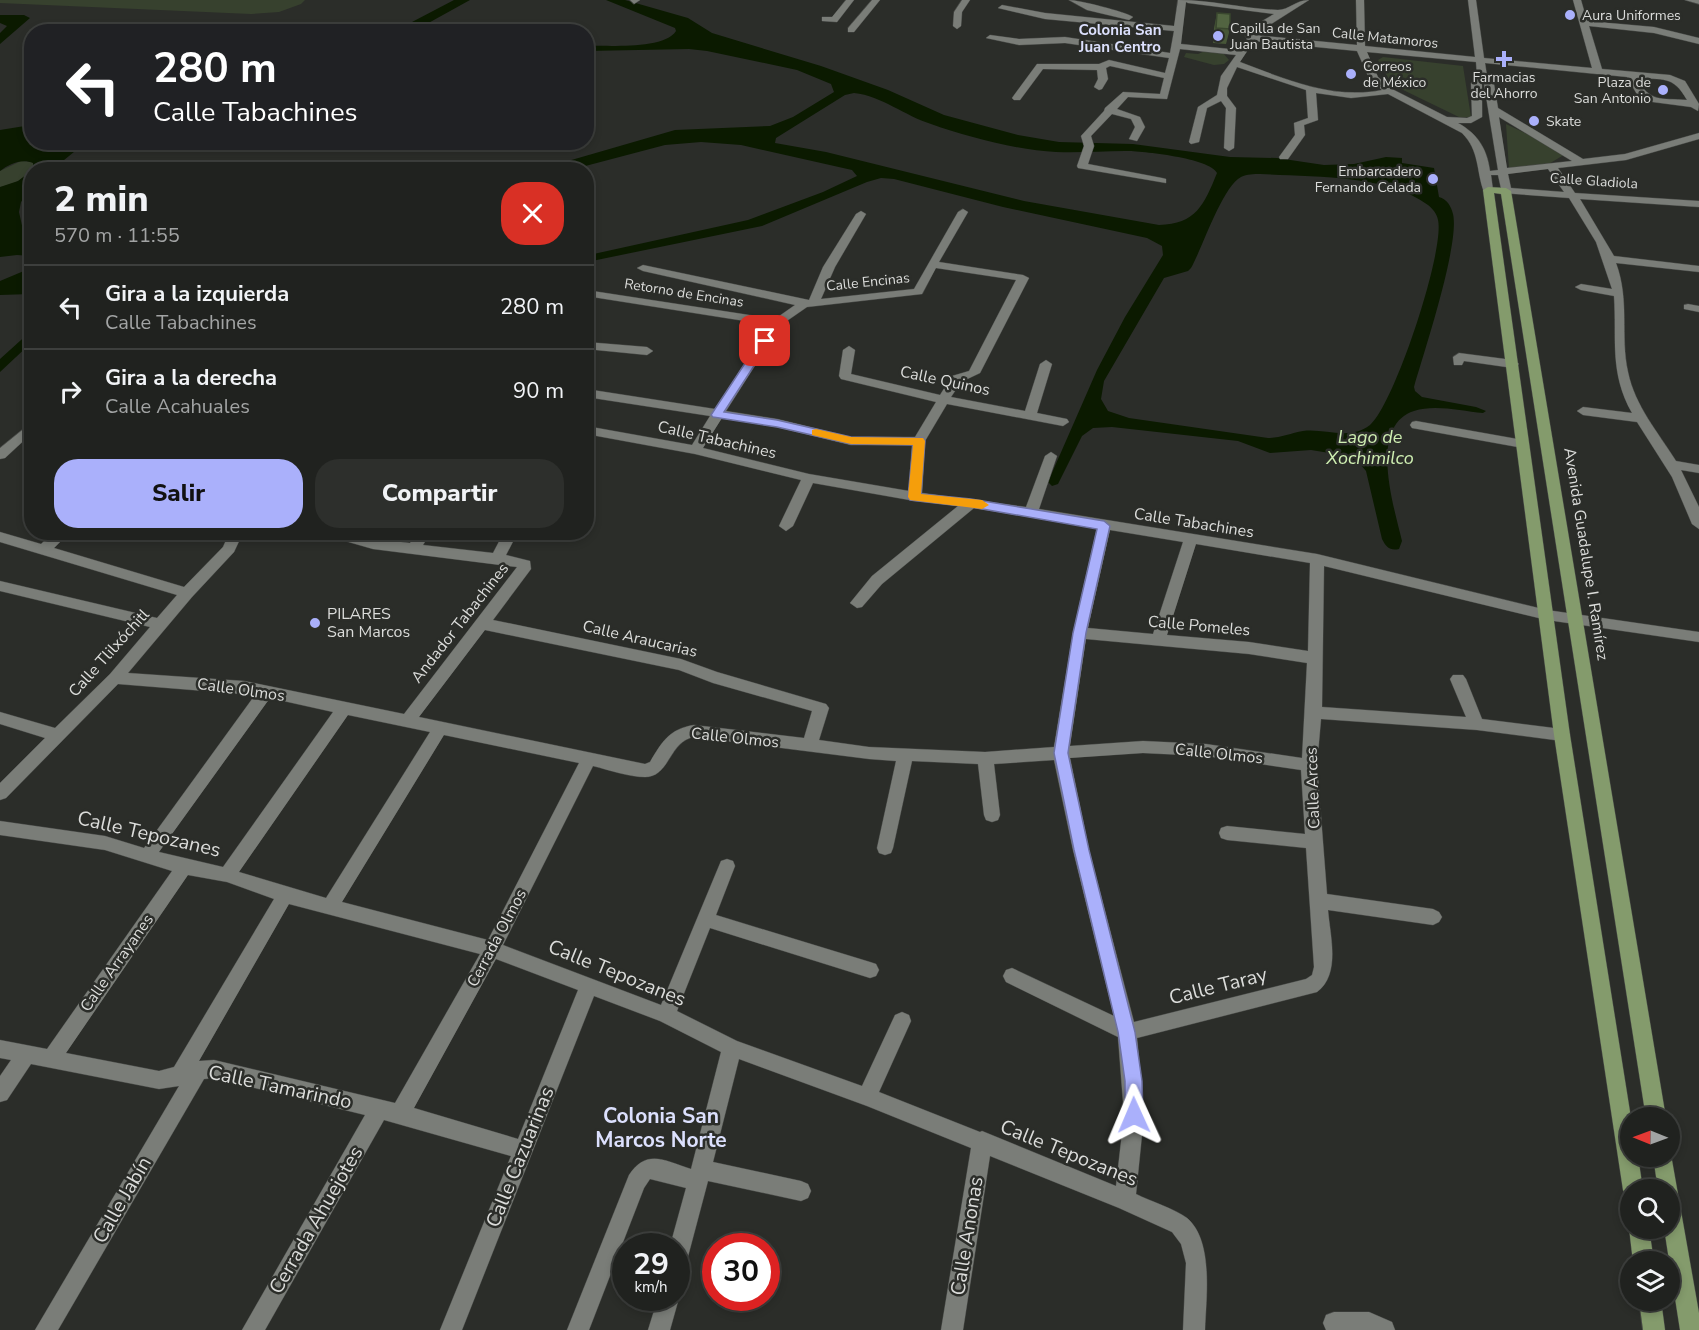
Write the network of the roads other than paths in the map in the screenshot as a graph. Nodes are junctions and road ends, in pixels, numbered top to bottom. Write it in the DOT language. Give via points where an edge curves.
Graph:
graph roads {
  1 [pos="850,0"];
  2 [pos="876,0"];
  3 [pos="966,0"];
  4 [pos="1073,0"];
  5 [pos="1182,0"];
  6 [pos="1188,0"];
  7 [pos="1305,0"];
  8 [pos="1360,0"];
  9 [pos="1472,0"];
  10 [pos="1577,0"];
  11 [pos="1689,0"];
  12 [pos="1699,1"];
  13 [pos="1002,8"];
  14 [pos="1283,13"];
  15 [pos="825,19"];
  16 [pos="1078,20"];
  17 [pos="1585,23"];
  18 [pos="1131,25"];
  19 [pos="957,26"];
  20 [pos="1037,29"];
  21 [pos="1177,29"];
  22 [pos="851,30"];
  23 [pos="990,38"];
  24 [pos="1252,38"];
  25 [pos="1065,40"];
  26 [pos="1699,41"];
  27 [pos="1176,46"];
  28 [pos="1361,49"];
  29 [pos="1242,52"];
  30 [pos="1173,56"];
  31 [pos="1479,61"];
  32 [pos="1236,63"];
  33 [pos="1101,67"];
  34 [pos="1598,72"];
  35 [pos="1168,76"];
  36 [pos="1482,76"];
  37 [pos="1631,76"];
  38 [pos="1099,87"];
  39 [pos="1311,89"];
  40 [pos="1389,91"];
  41 [pos="1222,96"];
  42 [pos="1017,98"];
  43 [pos="1696,106"];
  44 [pos="1108,110"];
  45 [pos="1494,110"];
  46 [pos="1445,120"];
  47 [pos="1699,136"];
  48 [pos="1134,139"];
  49 [pos="1194,142"];
  50 [pos="1229,148"];
  51 [pos="1284,157"];
  52 [pos="1581,162"];
  53 [pos="1551,166"];
  54 [pos="1485,173"];
  55 [pos="1502,173"];
  56 [pos="1162,181"];
  57 [pos="1488,190"];
  58 [pos="1506,192"];
  59 [pos="1571,194"];
  60 [pos="1699,204"];
  61 [pos="963,213"];
  62 [pos="861,214"];
  63 [pos="1609,259"];
  64 [pos="932,264"];
  65 [pos="643,268"];
  66 [pos="1699,269"];
  67 [pos="1581,287"];
  68 [pos="594,294"];
  69 [pos="1619,294"];
  70 [pos="808,304"];
  71 [pos="777,323"];
  72 [pos="594,346"];
  73 [pos="849,350"];
  74 [pos="647,351"];
  75 [pos="1458,362"];
  76 [pos="1046,364"];
  77 [pos="1513,364"];
  78 [pos="594,394"];
  79 [pos="942,399"];
  80 [pos="1583,411"];
  81 [pos="717,415"];
  82 [pos="1030,416"];
  83 [pos="1641,418"];
  84 [pos="1064,422"];
  85 [pos="1416,425"];
  86 [pos="594,431"];
  87 [pos="24,433"];
  88 [pos="919,441"];
  89 [pos="1523,444"];
  90 [pos="695,450"];
  91 [pos="0,455"];
  92 [pos="1050,456"];
  93 [pos="1671,464"];
  94 [pos="1699,469"];
  95 [pos="809,478"];
  96 [pos="915,497"];
  97 [pos="971,503"];
  98 [pos="1031,512"];
  99 [pos="1698,522"];
  100 [pos="786,526"];
  101 [pos="1104,526"];
  102 [pos="0,537"];
  103 [pos="1191,539"];
  104 [pos="54,540"];
  105 [pos="232,540"];
  106 [pos="383,540"];
  107 [pos="419,540"];
  108 [pos="507,540"];
  109 [pos="43,550"];
  110 [pos="413,550"];
  111 [pos="496,558"];
  112 [pos="1317,559"];
  113 [pos="0,586"];
  114 [pos="187,593"];
  115 [pos="857,603"];
  116 [pos="1547,615"];
  117 [pos="1576,620"];
  118 [pos="160,624"];
  119 [pos="484,624"];
  120 [pos="1080,633"];
  121 [pos="1699,637"];
  122 [pos="1158,640"];
  123 [pos="1314,658"];
  124 [pos="115,678"];
  125 [pos="1458,679"];
  126 [pos="266,692"];
  127 [pos="345,707"];
  128 [pos="1314,712"];
  129 [pos="0,718"];
  130 [pos="408,720"];
  131 [pos="1477,724"];
  132 [pos="441,727"];
  133 [pos="56,735"];
  134 [pos="1562,735"];
  135 [pos="809,746"];
  136 [pos="1061,753"];
  137 [pos="905,755"];
  138 [pos="986,758"];
  139 [pos="589,759"];
  140 [pos="1310,765"];
  141 [pos="0,793"];
  142 [pos="992,815"];
  143 [pos="0,828"];
  144 [pos="1227,833"];
  145 [pos="1315,842"];
  146 [pos="885,848"];
  147 [pos="147,856"];
  148 [pos="727,866"];
  149 [pos="184,867"];
  150 [pos="227,875"];
  151 [pos="285,895"];
  152 [pos="1319,901"];
  153 [pos="330,907"];
  154 [pos="1433,917"];
  155 [pos="705,919"];
  156 [pos="492,949"];
  157 [pos="870,970"];
  158 [pos="1012,976"];
  159 [pos="1319,980"];
  160 [pos="589,985"];
  161 [pos="666,1015"];
  162 [pos="902,1021"];
  163 [pos="1126,1032"];
  164 [pos="732,1048"];
  165 [pos="0,1049"];
  166 [pos="25,1056"];
  167 [pos="50,1060"];
  168 [pos="199,1070"];
  169 [pos="179,1077"];
  170 [pos="0,1093"];
  171 [pos="867,1096"];
  172 [pos="1654,1107"];
  173 [pos="379,1109"];
  174 [pos="400,1114"];
  175 [pos="982,1141"];
  176 [pos="523,1150"];
  177 [pos="700,1175"];
  178 [pos="1631,1179"];
  179 [pos="801,1191"];
  180 [pos="1125,1200"];
  181 [pos="684,1233"];
  182 [pos="1676,1239"];
  183 [pos="664,1311"];
  184 [pos="1651,1311"];
  185 [pos="1334,1323"];
  186 [pos="46,1330"];
  187 [pos="253,1330"];
  188 [pos="451,1330"];
  189 [pos="578,1330"];
  190 [pos="659,1330"];
  191 [pos="952,1330"];
  192 [pos="1194,1330"];
  193 [pos="1384,1330"];
  194 [pos="1654,1330"];
  195 [pos="1691,1330"];
  1 -- 15 [label="street" via="834,20"];
  2 -- 22 [label="street"];
  3 -- 19 [label="street" via="958,12"];
  4 -- 18 [label="street" via="1131,18"];
  5 -- 21 [label="street"];
  6 -- 14 [label="street"];
  7 -- 14 [label="street"];
  8 -- 28 [label="street"];
  9 -- 31 [label="street, Avenida Guadalupe I. Ramírez"];
  10 -- 17 [label="street"];
  11 -- 12 [label="street"];
  13 -- 20 [label="street"];
  14 -- 24 [label="street" via="1250,32"];
  16 -- 18 [label="street"];
  16 -- 20 [label="street"];
  16 -- 25 [label="street"];
  17 -- 26 [label="street" via="1654,30"];
  17 -- 34 [label="street"];
  18 -- 21 [label="street"];
  20 -- 23 [label="street"];
  20 -- 25 [label="street"];
  21 -- 27 [label="street"];
  24 -- 28 [label="street, Calle Matamoros"];
  24 -- 29 [label="street"];
  25 -- 30 [label="street"];
  27 -- 29 [label="street"];
  27 -- 30 [label="street"];
  28 -- 31 [label="street, Calle Matamoros"];
  28 -- 40 [label="street" via="1374,78"];
  29 -- 32 [label="street"];
  30 -- 35 [label="street"];
  31 -- 34 [label="street, Calle Matamoros"];
  31 -- 36 [label="street, Avenida Guadalupe I. Ramírez"];
  32 -- 39 [label="street"];
  32 -- 41 [label="street" via="1226,76"];
  33 -- 35 [label="street" via="1109,63"];
  33 -- 38 [label="street" via="1103,79"];
  33 -- 42 [label="street" via="1040,66"];
  34 -- 37 [label="street, Calle Matamoros"];
  35 -- 44 [label="street" via="1164,97 1129,93"];
  36 -- 45 [label="street, Avenida Guadalupe I. Ramírez" via="1489,84"];
  36 -- 46 [label="street" via="1476,83 1477,117 1468,121"];
  37 -- 43 [label="street" via="1648,99"];
  37 -- 43 [label="street, Calle Matamoros" via="1677,80"];
  39 -- 40 [label="street" via="1370,95"];
  39 -- 51 [label="street" via="1313,120 1299,123 1300,135"];
  40 -- 46 [label="street"];
  41 -- 49 [label="street" via="1203,107"];
  41 -- 50 [label="street" via="1231,108"];
  44 -- 48 [label="street" via="1135,117 1140,127"];
  44 -- 56 [label="street" via="1086,136 1089,146 1084,162"];
  45 -- 52 [label="street"];
  45 -- 55 [label="street, Avenida Guadalupe I. Ramírez"];
  46 -- 54 [label="street" via="1474,138 1480,147"];
  47 -- 52 [label="street" via="1626,157"];
  52 -- 53 [label="street"];
  53 -- 55 [label="street"];
  53 -- 59 [label="street"];
  54 -- 55 [label="street"];
  54 -- 57 [label="street"];
  55 -- 58 [label="street, Avenida Guadalupe I. Ramírez"];
  57 -- 58 [label="main road, Calle Gladiola"];
  57 -- 77 [label="main road"];
  58 -- 59 [label="street, Calle Gladiola"];
  58 -- 117 [label="main road, Avenida Guadalupe I. Ramírez"];
  59 -- 60 [label="street, Calle Gladiola"];
  59 -- 63 [label="street"];
  61 -- 64 [label="street"];
  62 -- 70 [label="street"];
  63 -- 66 [label="street"];
  63 -- 69 [label="street"];
  64 -- 70 [label="street, Calle Encinas" via="918,292"];
  64 -- 79 [label="street, Calle Encinas" via="1023,278 974,373 956,379"];
  65 -- 70 [label="street"];
  67 -- 69 [label="street"];
  68 -- 71 [label="street, Retorno de Encinas"];
  69 -- 83 [label="street" via="1620,366"];
  70 -- 71 [label="street, Calle Encinas"];
  71 -- 81 [label="street"];
  72 -- 74 [label="street"];
  73 -- 79 [label="street, Calle Quinos" via="845,376"];
  75 -- 77 [label="street" via="1459,357"];
  76 -- 82 [label="street"];
  77 -- 89 [label="main road"];
  78 -- 81 [label="street"];
  79 -- 82 [label="street, Calle Quinos"];
  79 -- 88 [label="street"];
  80 -- 83 [label="street"];
  81 -- 88 [label="street" via="777,423 851,441"];
  81 -- 90 [label="street"];
  82 -- 84 [label="street, Calle Quinos"];
  83 -- 93 [label="street"];
  85 -- 89 [label="street"];
  86 -- 90 [label="street, Calle Tabachines"];
  87 -- 91 [label="street"];
  88 -- 96 [label="street"];
  89 -- 116 [label="main road"];
  90 -- 95 [label="street, Calle Tabachines"];
  92 -- 98 [label="street"];
  93 -- 94 [label="street"];
  93 -- 99 [label="street"];
  95 -- 96 [label="street, Calle Tabachines"];
  95 -- 100 [label="street"];
  96 -- 97 [label="street, Calle Tabachines"];
  97 -- 98 [label="street, Calle Tabachines"];
  97 -- 115 [label="street" via="877,580"];
  98 -- 101 [label="street, Calle Tabachines"];
  101 -- 103 [label="street, Calle Tabachines"];
  101 -- 120 [label="street"];
  102 -- 109 [label="street"];
  103 -- 112 [label="street, Calle Tabachines"];
  103 -- 122 [label="street"];
  104 -- 109 [label="street"];
  105 -- 114 [label="street, Calle Tlilxóchitl"];
  106 -- 110 [label="street"];
  107 -- 110 [label="street"];
  108 -- 111 [label="street, Andador Tabachines"];
  109 -- 114 [label="street"];
  110 -- 111 [label="street"];
  111 -- 119 [label="street, Andador Tabachines" via="525,564"];
  112 -- 116 [label="street, Calle Tabachines"];
  112 -- 123 [label="street, Calle Arces"];
  113 -- 118 [label="street"];
  114 -- 118 [label="street, Calle Tlilxóchitl"];
  116 -- 117 [label="street, Calle Tabachines"];
  116 -- 134 [label="main road"];
  117 -- 121 [label="street, Calle Tabachines"];
  117 -- 172 [label="main road, Avenida Guadalupe I. Ramírez"];
  118 -- 124 [label="street, Calle Tlilxóchitl"];
  119 -- 130 [label="street, Andador Tabachines"];
  119 -- 135 [label="street, Calle Araucarias" via="681,665 821,708"];
  120 -- 122 [label="street, Calle Pomeles"];
  120 -- 136 [label="street"];
  122 -- 123 [label="street, Calle Pomeles"];
  123 -- 128 [label="street, Calle Arces"];
  124 -- 126 [label="street, Calle Olmos"];
  124 -- 133 [label="street, Calle Tlilxóchitl"];
  125 -- 131 [label="street"];
  126 -- 127 [label="street, Calle Olmos"];
  126 -- 147 [label="street"];
  127 -- 130 [label="street, Calle Olmos"];
  127 -- 150 [label="street"];
  128 -- 131 [label="street"];
  128 -- 140 [label="street, Calle Arces"];
  129 -- 133 [label="street"];
  130 -- 132 [label="street, Calle Olmos"];
  131 -- 134 [label="street"];
  132 -- 139 [label="street, Calle Olmos"];
  132 -- 153 [label="street"];
  133 -- 141 [label="street, Calle Tlilxóchitl"];
  134 -- 178 [label="main road"];
  135 -- 137 [label="street, Calle Olmos"];
  135 -- 139 [label="street, Calle Olmos" via="694,731 674,737 656,767 646,771"];
  136 -- 138 [label="street, Calle Olmos"];
  136 -- 140 [label="street, Calle Olmos" via="1143,747 1206,750"];
  136 -- 163 [label="street"];
  137 -- 138 [label="street, Calle Olmos"];
  137 -- 146 [label="street"];
  138 -- 142 [label="street"];
  139 -- 156 [label="street, Cerrada Olmos"];
  140 -- 145 [label="street, Calle Arces"];
  143 -- 147 [label="street, Calle Tepozanes" via="105,843"];
  144 -- 145 [label="street"];
  145 -- 152 [label="street, Calle Arces"];
  147 -- 149 [label="street, Calle Tepozanes"];
  148 -- 155 [label="street"];
  149 -- 150 [label="street, Calle Tepozanes"];
  149 -- 167 [label="street, Calle Arrayanes"];
  150 -- 151 [label="street, Calle Tepozanes"];
  151 -- 153 [label="street, Calle Tepozanes"];
  151 -- 169 [label="street"];
  152 -- 154 [label="street"];
  152 -- 159 [label="street, Calle Arces" via="1323,967"];
  153 -- 156 [label="street, Calle Tepozanes"];
  155 -- 157 [label="street"];
  155 -- 161 [label="street"];
  156 -- 160 [label="street, Calle Tepozanes"];
  156 -- 174 [label="street, Cerrada Olmos"];
  158 -- 163 [label="street"];
  159 -- 163 [label="street, Calle Taray" via="1311,986"];
  160 -- 161 [label="street, Calle Tepozanes"];
  160 -- 176 [label="street, Calle Cazuarinas"];
  161 -- 164 [label="street, Calle Tepozanes"];
  162 -- 171 [label="street"];
  163 -- 180 [label="street" via="1134,1115"];
  164 -- 171 [label="street, Calle Tepozanes"];
  164 -- 177 [label="street"];
  165 -- 166 [label="street, Calle Tamarindo"];
  166 -- 167 [label="street, Calle Tamarindo"];
  166 -- 170 [label="street"];
  167 -- 169 [label="street, Calle Tamarindo" via="159,1080"];
  168 -- 169 [label="street, Calle Tamarindo"];
  168 -- 173 [label="street, Calle Tamarindo" via="214,1069"];
  168 -- 186 [label="street, Calle Jabín"];
  171 -- 175 [label="street, Calle Tepozanes"];
  173 -- 174 [label="street, Calle Tamarindo"];
  173 -- 187 [label="street, Cerrada Ahuejotes"];
  174 -- 176 [label="street, Calle Tamarindo"];
  175 -- 180 [label="street, Calle Tepozanes"];
  175 -- 191 [label="street, Calle Anonas"];
  176 -- 188 [label="street, Calle Cazuarinas"];
  177 -- 179 [label="street"];
  177 -- 181 [label="street"];
  177 -- 189 [label="street" via="644,1170"];
  180 -- 192 [label="street, Calle Tepozanes" via="1179,1225 1190,1239 1196,1263"];
  182 -- 195 [label="main road"];
  183 -- 190 [label="street"];
  184 -- 194 [label="main road"];
  185 -- 193 [label="street" via="1369,1323"];
}
